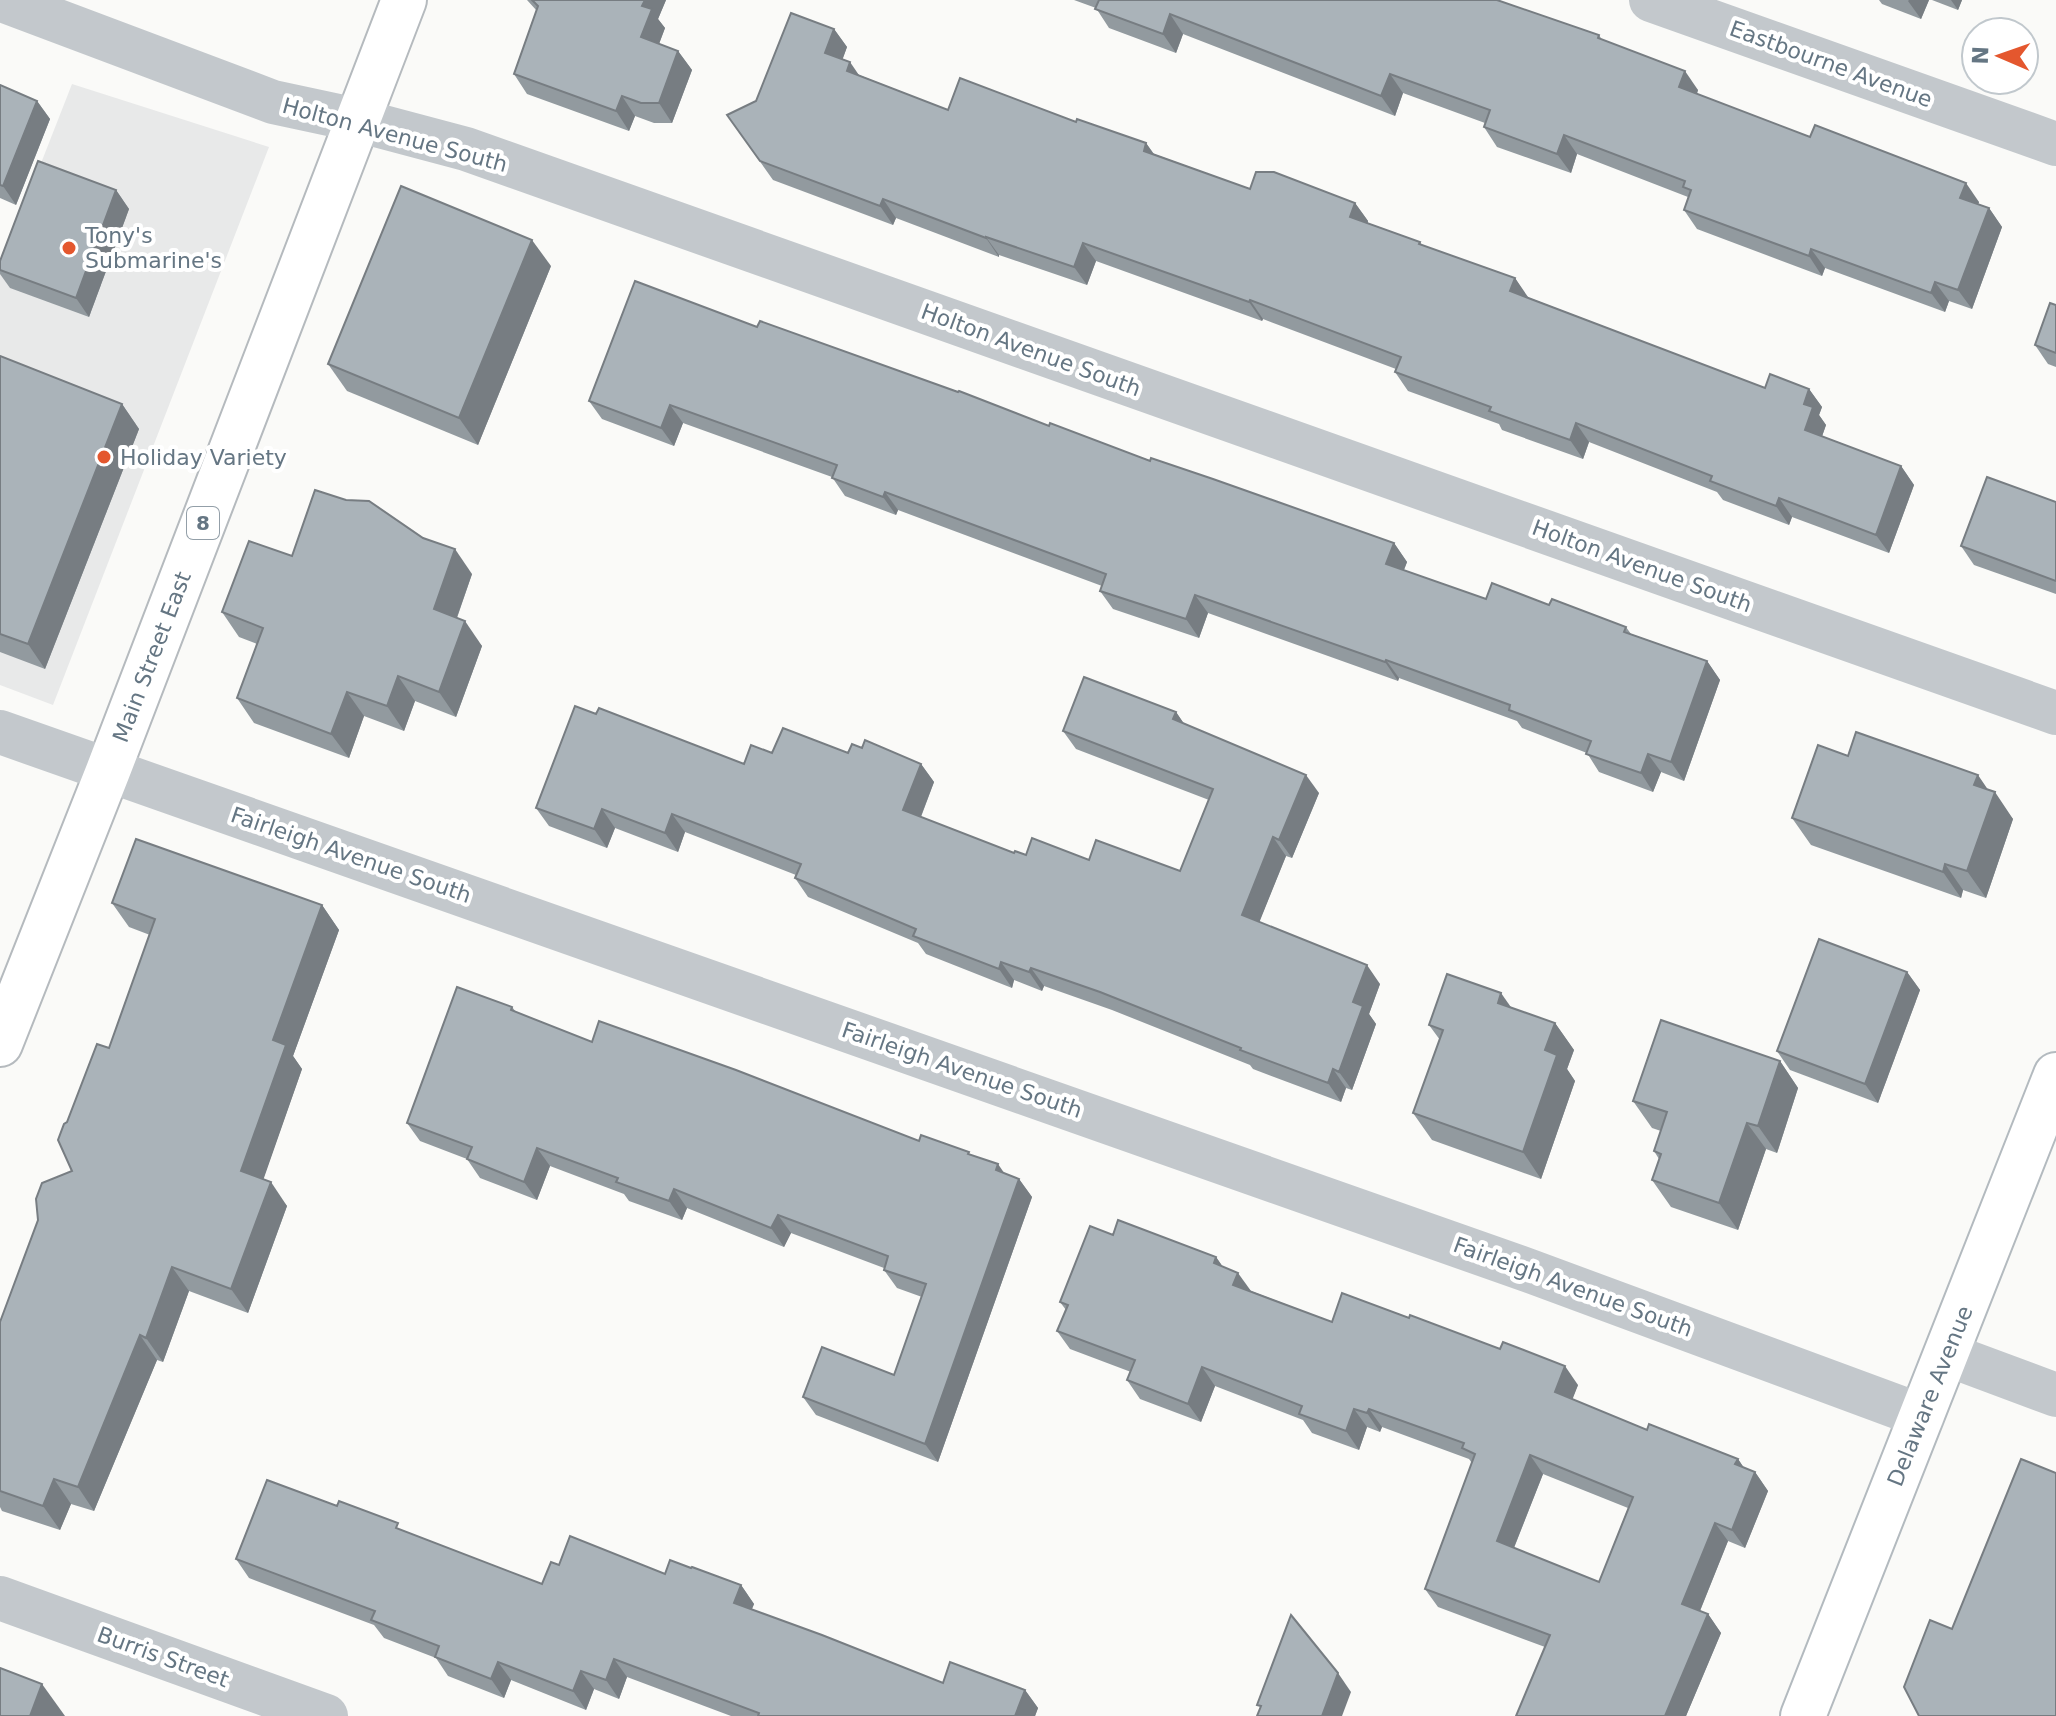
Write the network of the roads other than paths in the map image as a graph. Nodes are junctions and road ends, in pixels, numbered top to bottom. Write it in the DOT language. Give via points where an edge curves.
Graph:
graph roads {
  1 [pos="2,0"];
  2 [pos="404,0"];
  3 [pos="1651,0"];
  4 [pos="357,120"];
  5 [pos="2056,144"];
  6 [pos="2056,713"];
  7 [pos="0,732"];
  8 [pos="108,771"];
  9 [pos="0,1044"];
  10 [pos="2056,1075"];
  11 [pos="1946,1354"];
  12 [pos="2056,1395"];
  13 [pos="1922,1416"];
  14 [pos="0,1598"];
  15 [pos="326,1716"];
  16 [pos="1803,1716"];
  1 -- 4 [label="street, Holton Avenue South" via="273,102"];
  2 -- 4 [label="main road, Main Street East / 8"];
  3 -- 5 [label="street, Eastbourne Avenue"];
  4 -- 6 [label="street, Holton Avenue South" via="466,149"];
  4 -- 8 [label="main road, Main Street East / 8"];
  7 -- 8 [label="street, Fairleigh Avenue South"];
  8 -- 9 [label="main road, Main Street East / 8"];
  8 -- 13 [label="street, Fairleigh Avenue South" via="1497,1259"];
  10 -- 11 [label="main road, Delaware Avenue"];
  11 -- 12 [label="street"];
  11 -- 13 [label="main road, Delaware Avenue"];
  13 -- 16 [label="main road, Delaware Avenue"];
  14 -- 15 [label="street, Burris Street"];
}
